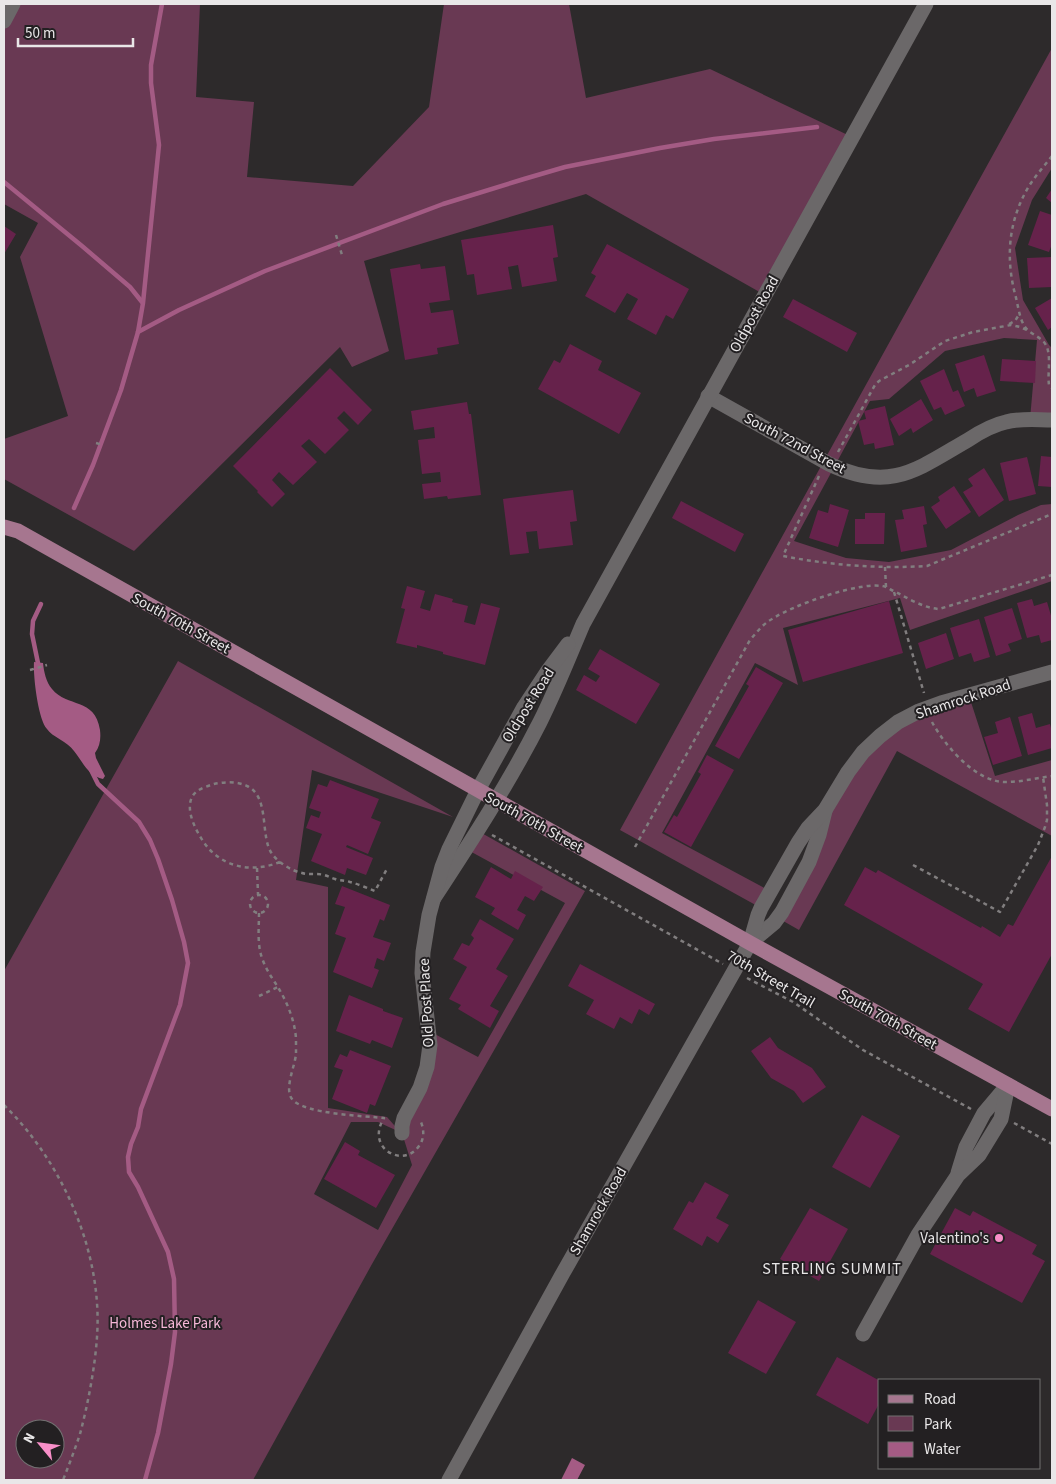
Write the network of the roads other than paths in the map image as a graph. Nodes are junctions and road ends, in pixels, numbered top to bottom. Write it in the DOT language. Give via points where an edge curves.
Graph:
graph roads {
  1 [pos="13,4"];
  2 [pos="926,4"];
  3 [pos="4,21"];
  4 [pos="708,396"];
  5 [pos="1052,420"];
  6 [pos="4,518"];
  7 [pos="11,529"];
  8 [pos="583,624"];
  9 [pos="1052,672"];
  10 [pos="478,790"];
  11 [pos="496,800"];
  12 [pos="826,810"];
  13 [pos="434,898"];
  14 [pos="750,944"];
  15 [pos="1008,1085"];
  16 [pos="1052,1109"];
  17 [pos="402,1134"];
  18 [pos="958,1174"];
  19 [pos="863,1334"];
  20 [pos="449,1480"];
  1 -- 3 [label="street"];
  2 -- 4 [label="street, Oldpost Road"];
  4 -- 5 [label="street, South 72nd Street" via="843,471 875,478 913,471 988,428 1005,422"];
  4 -- 8 [label="street, Oldpost Road"];
  6 -- 7 [label="main road, South 70th Street"];
  7 -- 10 [label="main road, South 70th Street"];
  8 -- 10 [label="street, Oldpost Road" via="524,708"];
  8 -- 11 [label="street, Oldpost Road" via="540,722"];
  9 -- 12 [label="street, Shamrock Road" via="928,708 898,722 863,752"];
  10 -- 11 [label="main road, South 70th Street"];
  10 -- 13 [label="street, Old Post Place" via="449,848"];
  11 -- 13 [label="street, Old Post Place"];
  11 -- 14 [label="main road, South 70th Street"];
  12 -- 14 [label="street, Shamrock Road" via="808,828 783,867 758,914"];
  12 -- 14 [label="street, Shamrock Road" via="809,862 782,912 774,924"];
  13 -- 17 [label="street, Old Post Place" via="422,973 430,1045 428,1067 402,1126"];
  14 -- 15 [label="main road, South 70th Street"];
  14 -- 20 [label="street, Shamrock Road"];
  15 -- 16 [label="main road, South 70th Street"];
  15 -- 18 [label="street" via="984,1113 966,1147"];
  15 -- 18 [label="street" via="1001,1119 979,1155"];
  18 -- 19 [label="street" via="910,1248"];
}
